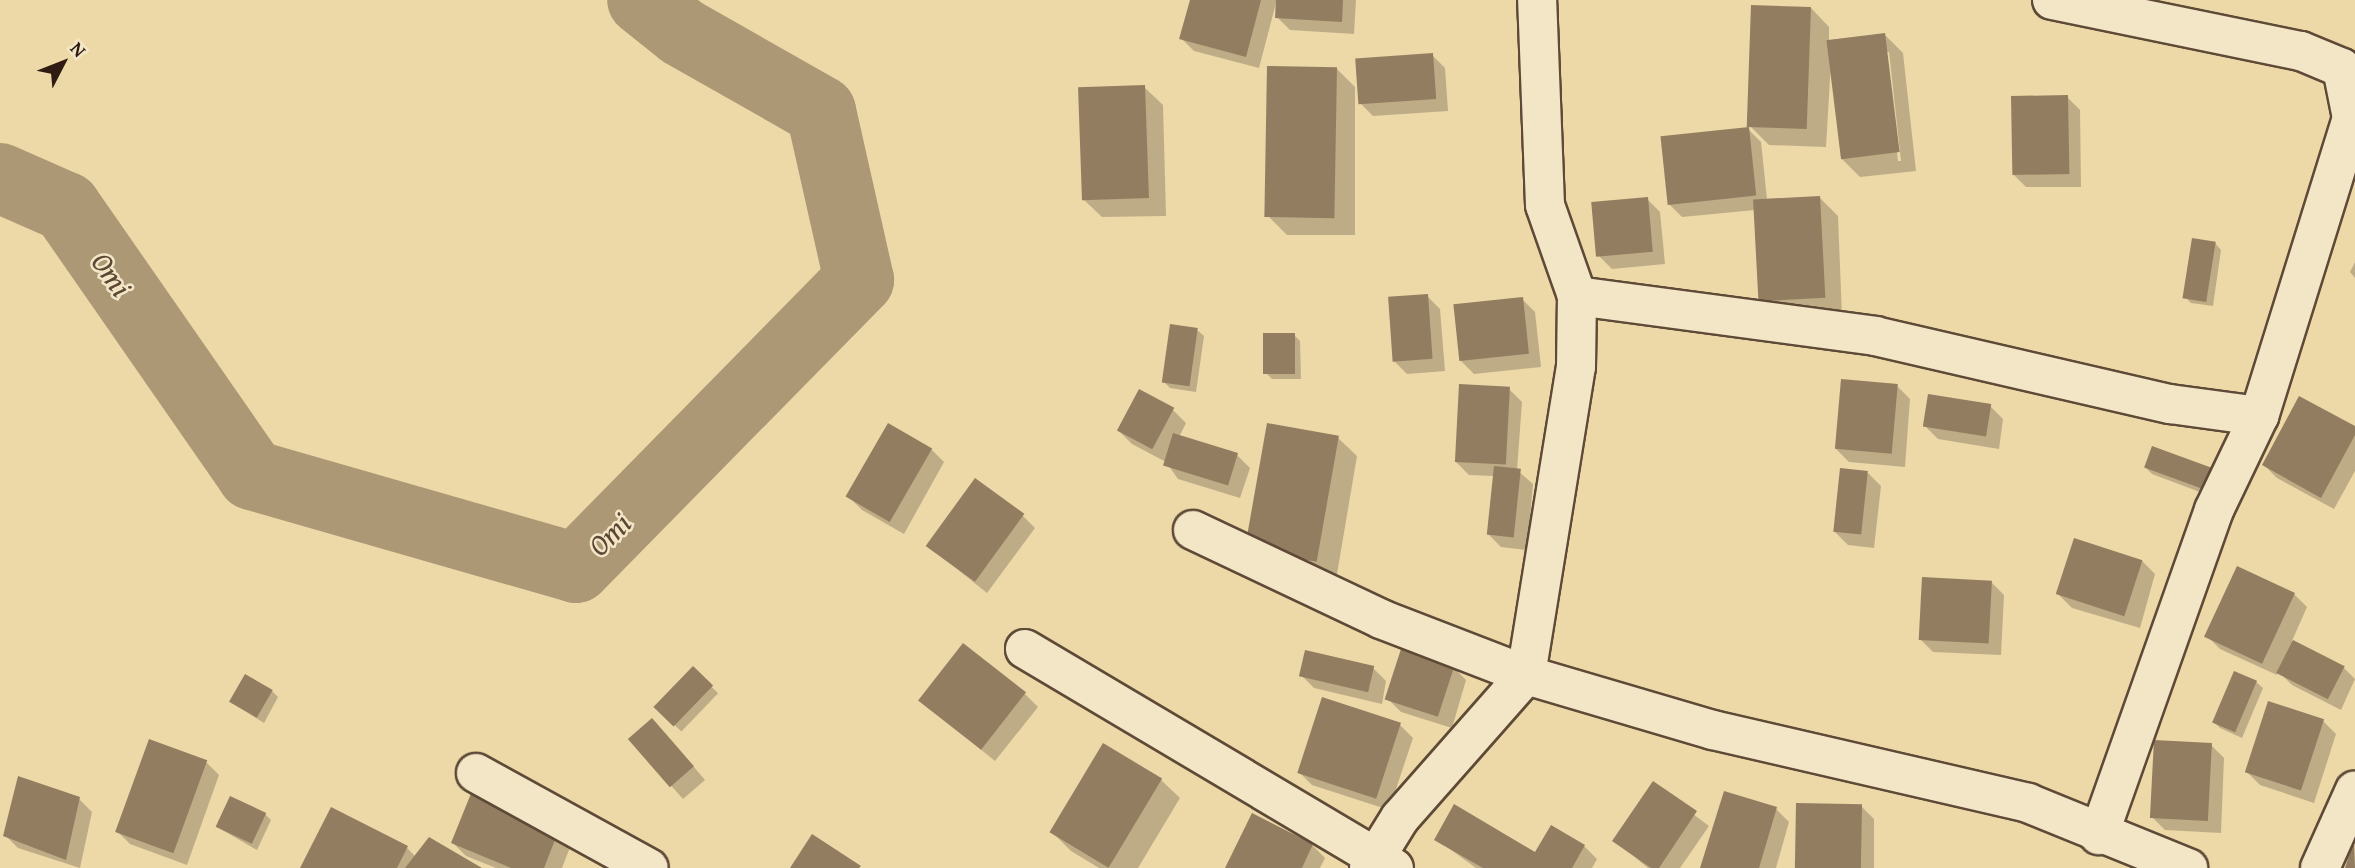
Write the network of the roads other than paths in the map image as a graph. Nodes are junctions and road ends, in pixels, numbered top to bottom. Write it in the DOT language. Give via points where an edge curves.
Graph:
graph roads {
  1 [pos="1537,0"];
  2 [pos="2052,0"];
  3 [pos="2141,7"];
  4 [pos="1577,296"];
  5 [pos="2259,416"];
  6 [pos="1193,530"];
  7 [pos="1026,649"];
  8 [pos="1526,675"];
  9 [pos="476,774"];
  10 [pos="2355,790"];
  11 [pos="2099,835"];
  12 [pos="1379,865"];
  13 [pos="639,866"];
  14 [pos="2188,868"];
  15 [pos="2320,868"];
  1 -- 4 [label="street" via="1545,205"];
  2 -- 3 [label="street"];
  3 -- 5 [label="street" via="2301,51 2342,68 2352,118"];
  4 -- 5 [label="street" via="1875,336 2170,404"];
  4 -- 8 [label="street" via="1576,367"];
  5 -- 11 [label="street" via="2214,510"];
  6 -- 8 [label="street" via="1381,619"];
  7 -- 12 [label="street"];
  8 -- 11 [label="street" via="1713,730 2028,803"];
  8 -- 12 [label="street" via="1400,818"];
  9 -- 13 [label="street"];
  10 -- 15 [label="street"];
  11 -- 14 [label="street"];
}
